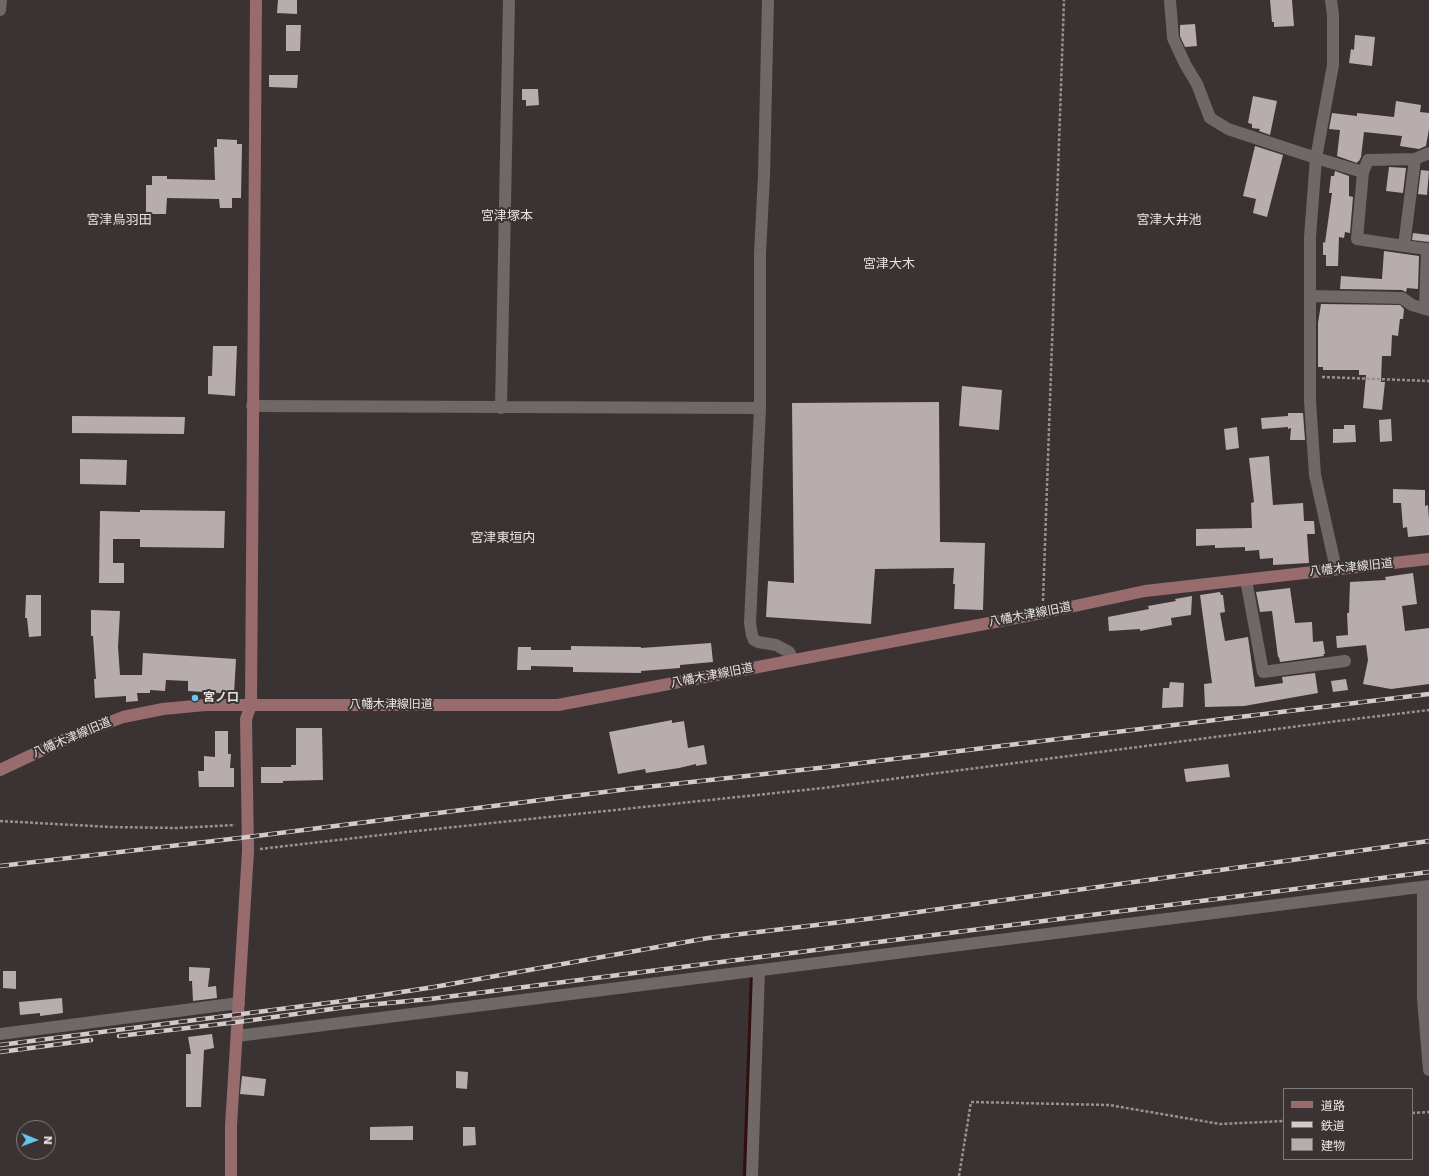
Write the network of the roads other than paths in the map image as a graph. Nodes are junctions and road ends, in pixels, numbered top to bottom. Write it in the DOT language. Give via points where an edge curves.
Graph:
graph roads {
  1 [pos="1,0"];
  2 [pos="256,0"];
  3 [pos="509,0"];
  4 [pos="768,0"];
  5 [pos="1170,0"];
  6 [pos="1331,0"];
  7 [pos="0,10"];
  8 [pos="1429,153"];
  9 [pos="1316,158"];
  10 [pos="1415,159"];
  11 [pos="1363,172"];
  12 [pos="1404,246"];
  13 [pos="1311,296"];
  14 [pos="1427,309"];
  15 [pos="252,406"];
  16 [pos="501,408"];
  17 [pos="760,408"];
  18 [pos="1429,559"];
  19 [pos="1336,570"];
  20 [pos="1246,580"];
  21 [pos="793,660"];
  22 [pos="1345,661"];
  23 [pos="251,705"];
  24 [pos="0,770"];
  25 [pos="1426,887"];
  26 [pos="759,970"];
  27 [pos="239,1003"];
  28 [pos="0,1034"];
  29 [pos="237,1036"];
  30 [pos="1429,1070"];
  31 [pos="231,1176"];
  32 [pos="752,1176"];
  1 -- 7 [label="street"];
  2 -- 15 [label="street"];
  3 -- 16 [label="street"];
  4 -- 17 [label="street" via="760,254"];
  5 -- 9 [label="street" via="1173,38 1197,84 1210,118 1228,129"];
  6 -- 9 [label="street" via="1333,65"];
  8 -- 10 [label="street"];
  9 -- 11 [label="street"];
  9 -- 13 [label="street" via="1310,237"];
  10 -- 11 [label="street" via="1368,160"];
  10 -- 12 [label="street"];
  11 -- 12 [label="street" via="1357,239"];
  12 -- 14 [label="street" via="1427,248"];
  13 -- 14 [label="street" via="1402,298 1412,305"];
  13 -- 19 [label="street" via="1310,401 1315,475"];
  15 -- 16 [label="street"];
  15 -- 23 [label="street"];
  16 -- 17 [label="street"];
  17 -- 21 [label="street" via="750,623 754,640 776,645 789,652"];
  18 -- 19 [label="street, 八幡木津線旧道"];
  19 -- 20 [label="street, 八幡木津線旧道"];
  20 -- 21 [label="street, 八幡木津線旧道" via="1145,591"];
  20 -- 22 [label="street" via="1263,672"];
  21 -- 23 [label="street, 八幡木津線旧道" via="558,705"];
  23 -- 24 [label="street, 八幡木津線旧道" via="205,705 163,709 123,717 68,738"];
  23 -- 27 [label="street" via="246,719 248,851"];
  25 -- 26 [label="street"];
  25 -- 30 [label="street" via="1423,998"];
  26 -- 29 [label="street"];
  26 -- 32 [label="street"];
  27 -- 28 [label="street"];
  27 -- 29 [label="street"];
  29 -- 31 [label="street" via="231,1126"];
}
